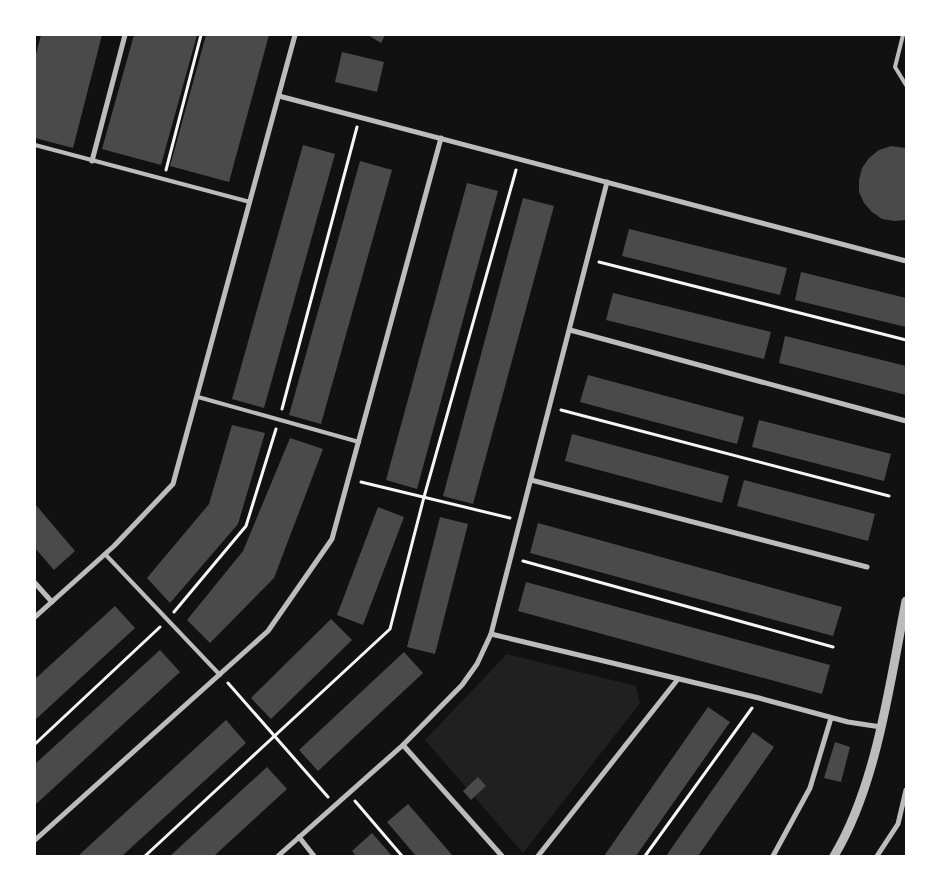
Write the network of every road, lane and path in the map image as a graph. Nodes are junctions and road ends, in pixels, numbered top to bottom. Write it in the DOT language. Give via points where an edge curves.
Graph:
graph roads {
  1 [pos="126,35"];
  2 [pos="201,35"];
  3 [pos="295,35"];
  4 [pos="903,35"];
  5 [pos="906,85"];
  6 [pos="279,96"];
  7 [pos="359,117"];
  8 [pos="441,138"];
  9 [pos="35,146"];
  10 [pos="519,159"];
  11 [pos="92,161"];
  12 [pos="163,179"];
  13 [pos="607,182"];
  14 [pos="250,202"];
  15 [pos="587,259"];
  16 [pos="906,261"];
  17 [pos="570,330"];
  18 [pos="906,340"];
  19 [pos="198,397"];
  20 [pos="550,408"];
  21 [pos="279,420"];
  22 [pos="906,421"];
  23 [pos="359,442"];
  24 [pos="349,479"];
  25 [pos="531,480"];
  26 [pos="889,496"];
  27 [pos="424,497"];
  28 [pos="520,521"];
  29 [pos="105,554"];
  30 [pos="511,557"];
  31 [pos="867,567"];
  32 [pos="35,583"];
  33 [pos="906,601"];
  34 [pos="52,602"];
  35 [pos="35,617"];
  36 [pos="167,620"];
  37 [pos="491,634"];
  38 [pos="832,647"];
  39 [pos="220,675"];
  40 [pos="678,678"];
  41 [pos="759,698"];
  42 [pos="831,718"];
  43 [pos="881,727"];
  44 [pos="274,736"];
  45 [pos="35,744"];
  46 [pos="404,745"];
  47 [pos="906,790"];
  48 [pos="348,793"];
  49 [pos="335,804"];
  50 [pos="299,837"];
  51 [pos="35,840"];
  52 [pos="145,856"];
  53 [pos="278,856"];
  54 [pos="314,856"];
  55 [pos="402,856"];
  56 [pos="502,856"];
  57 [pos="538,856"];
  58 [pos="645,856"];
  59 [pos="773,856"];
  60 [pos="834,856"];
  61 [pos="877,856"];
  1 -- 11 [label="street"];
  2 -- 12 [label="path"];
  3 -- 6 [label="street"];
  4 -- 5 [label="lane" via="895,67"];
  6 -- 7 [label="street"];
  6 -- 14 [label="street"];
  7 -- 8 [label="street"];
  7 -- 21 [label="path"];
  8 -- 10 [label="street"];
  8 -- 23 [label="street"];
  9 -- 11 [label="lane"];
  10 -- 13 [label="street"];
  10 -- 27 [label="path"];
  11 -- 12 [label="lane"];
  12 -- 14 [label="lane"];
  13 -- 15 [label="street"];
  13 -- 16 [label="street"];
  14 -- 19 [label="street"];
  15 -- 17 [label="street"];
  15 -- 18 [label="path"];
  17 -- 20 [label="street"];
  17 -- 22 [label="street"];
  19 -- 21 [label="lane"];
  19 -- 29 [label="street" via="173,484"];
  20 -- 25 [label="street"];
  20 -- 26 [label="path"];
  21 -- 23 [label="lane"];
  21 -- 36 [label="path" via="246,526"];
  23 -- 24 [label="street"];
  24 -- 27 [label="path"];
  24 -- 39 [label="street" via="332,539 268,631"];
  25 -- 28 [label="street"];
  25 -- 31 [label="street"];
  27 -- 28 [label="path"];
  27 -- 44 [label="path" via="390,629"];
  28 -- 30 [label="street"];
  29 -- 34 [label="street"];
  29 -- 36 [label="lane"];
  30 -- 37 [label="street"];
  30 -- 38 [label="path"];
  32 -- 34 [label="street"];
  33 -- 43 [label="street"];
  34 -- 35 [label="street"];
  36 -- 39 [label="lane"];
  36 -- 45 [label="path"];
  37 -- 40 [label="street"];
  37 -- 46 [label="street" via="477,664 462,685"];
  39 -- 44 [label="path"];
  39 -- 51 [label="street"];
  40 -- 41 [label="street"];
  40 -- 57 [label="street"];
  41 -- 42 [label="street"];
  41 -- 58 [label="path"];
  42 -- 43 [label="street"];
  42 -- 59 [label="street" via="810,788"];
  43 -- 60 [label="street" via="859,802"];
  44 -- 49 [label="path"];
  44 -- 52 [label="path"];
  46 -- 48 [label="street"];
  46 -- 56 [label="street"];
  47 -- 61 [label="street" via="898,824"];
  48 -- 49 [label="street"];
  48 -- 55 [label="path"];
  49 -- 50 [label="street"];
  50 -- 53 [label="street"];
  50 -- 54 [label="street"];
}
